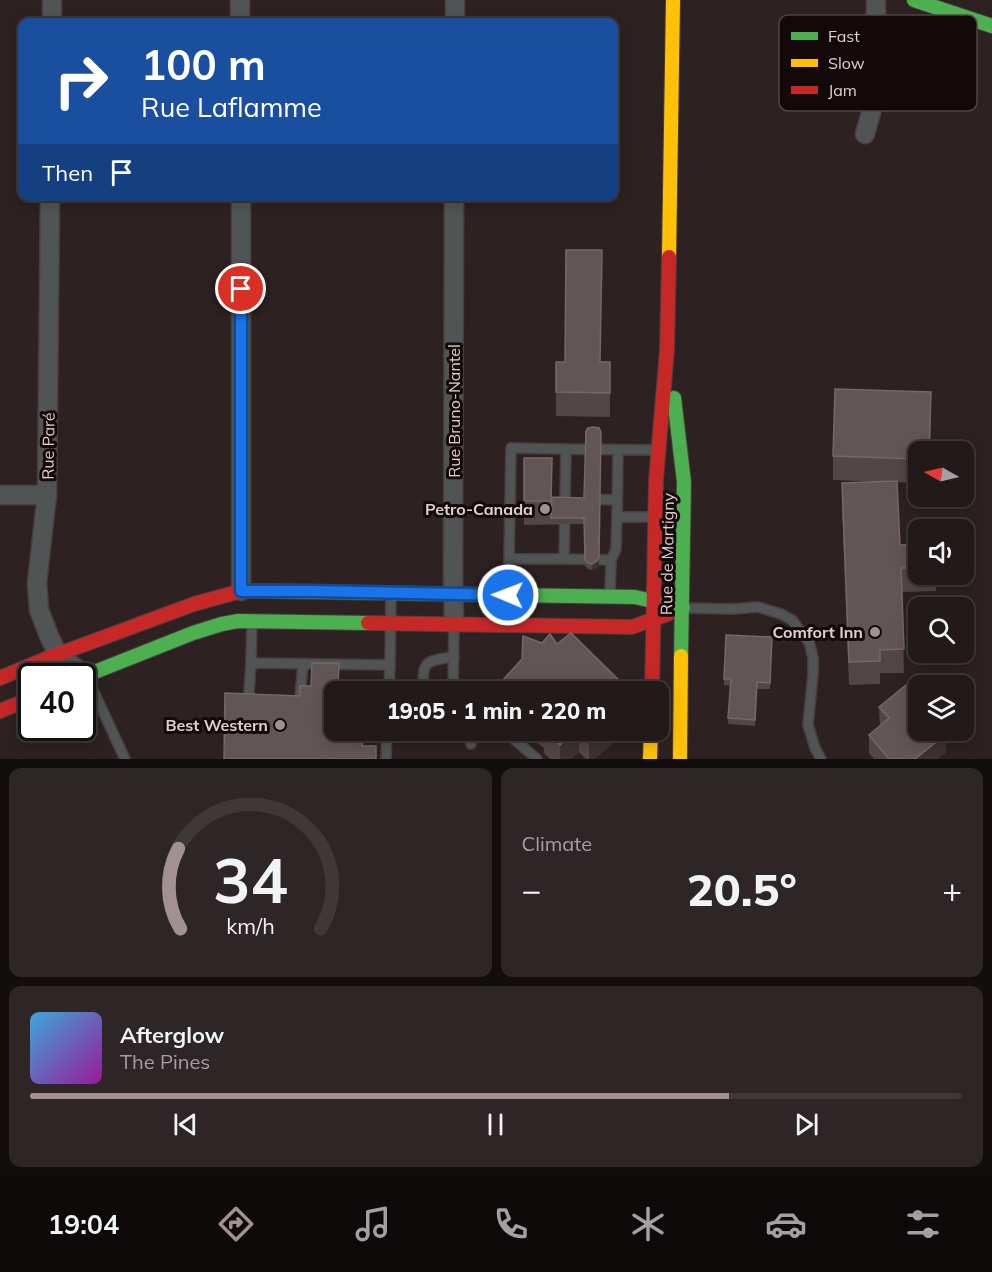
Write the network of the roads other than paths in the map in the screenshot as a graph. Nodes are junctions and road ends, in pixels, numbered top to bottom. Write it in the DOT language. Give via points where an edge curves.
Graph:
graph roads {
  1 [pos="52,0"];
  2 [pos="240,0"];
  3 [pos="454,0"];
  4 [pos="673,0"];
  5 [pos="876,0"];
  6 [pos="914,0"];
  7 [pos="876,15"];
  8 [pos="959,15"];
  9 [pos="52,18"];
  10 [pos="240,18"];
  11 [pos="454,18"];
  12 [pos="977,21"];
  13 [pos="992,26"];
  14 [pos="871,111"];
  15 [pos="865,134"];
  16 [pos="50,201"];
  17 [pos="241,201"];
  18 [pos="454,201"];
  19 [pos="667,350"];
  20 [pos="566,449"];
  21 [pos="618,450"];
  22 [pos="658,450"];
  23 [pos="681,451"];
  24 [pos="0,495"];
  25 [pos="47,495"];
  26 [pos="565,499"];
  27 [pos="617,500"];
  28 [pos="617,517"];
  29 [pos="656,517"];
  30 [pos="684,517"];
  31 [pos="564,559"];
  32 [pos="611,560"];
  33 [pos="509,562"];
  34 [pos="241,591"];
  35 [pos="390,593"];
  36 [pos="453,594"];
  37 [pos="508,595"];
  38 [pos="610,597"];
  39 [pos="654,601"];
  40 [pos="683,608"];
  41 [pos="653,620"];
  42 [pos="252,621"];
  43 [pos="390,623"];
  44 [pos="454,624"];
  45 [pos="58,655"];
  46 [pos="454,657"];
  47 [pos="68,663"];
  48 [pos="251,663"];
  49 [pos="303,664"];
  50 [pos="390,665"];
  51 [pos="96,672"];
  52 [pos="0,678"];
  53 [pos="389,681"];
  54 [pos="423,681"];
  55 [pos="453,681"];
  56 [pos="652,681"];
  57 [pos="96,699"];
  58 [pos="18,704"];
  59 [pos="292,706"];
  60 [pos="257,710"];
  61 [pos="0,711"];
  62 [pos="387,741"];
  63 [pos="471,741"];
  64 [pos="516,741"];
  65 [pos="651,741"];
  66 [pos="471,744"];
  67 [pos="125,759"];
  68 [pos="386,759"];
  69 [pos="537,759"];
  70 [pos="650,759"];
  71 [pos="680,759"];
  72 [pos="821,759"];
  1 -- 9 [label="street"];
  2 -- 10 [label="street"];
  3 -- 11 [label="street"];
  4 -- 19 [label="street, Rue de Martigny"];
  5 -- 7 [label="street"];
  6 -- 8 [label="street"];
  12 -- 13 [label="street"];
  14 -- 15 [label="street"];
  16 -- 25 [label="street, Rue Paré"];
  17 -- 34 [label="street"];
  18 -- 36 [label="street, Rue Bruno-Nantel"];
  19 -- 22 [label="street, Rue de Martigny"];
  19 -- 23 [label="street, Rue de Martigny"];
  20 -- 21 [label="lane"];
  20 -- 26 [label="lane"];
  20 -- 33 [label="lane" via="511,448"];
  21 -- 22 [label="lane"];
  21 -- 27 [label="lane"];
  22 -- 23 [label="lane"];
  22 -- 29 [label="street, Rue de Martigny"];
  23 -- 30 [label="street, Rue de Martigny"];
  24 -- 25 [label="street"];
  25 -- 45 [label="street, Rue Paré" via="37,582 39,610"];
  26 -- 27 [label="lane"];
  26 -- 31 [label="lane"];
  27 -- 28 [label="lane"];
  28 -- 29 [label="lane"];
  28 -- 32 [label="lane" via="616,549"];
  29 -- 30 [label="lane"];
  29 -- 39 [label="street, Rue de Martigny"];
  30 -- 40 [label="street, Rue de Martigny"];
  31 -- 32 [label="lane"];
  31 -- 33 [label="lane"];
  32 -- 38 [label="lane"];
  33 -- 37 [label="lane"];
  34 -- 35 [label="street"];
  34 -- 45 [label="street" via="194,604"];
  35 -- 36 [label="street"];
  35 -- 43 [label="lane"];
  36 -- 37 [label="street"];
  36 -- 44 [label="street, Rue Bruno-Nantel"];
  37 -- 38 [label="street"];
  38 -- 39 [label="street"];
  39 -- 40 [label="street"];
  39 -- 41 [label="street, Rue de Martigny"];
  40 -- 41 [label="street"];
  40 -- 71 [label="street, Rue de Martigny"];
  40 -- 72 [label="lane" via="759,607 792,620 809,642 813,658 808,725"];
  41 -- 44 [label="street" via="632,627"];
  41 -- 56 [label="street, Rue de Martigny"];
  42 -- 43 [label="street"];
  42 -- 48 [label="lane"];
  42 -- 51 [label="street" via="208,628"];
  43 -- 44 [label="street"];
  43 -- 50 [label="lane"];
  44 -- 46 [label="lane"];
  45 -- 47 [label="street"];
  45 -- 52 [label="street"];
  46 -- 54 [label="lane" via="429,661"];
  46 -- 55 [label="lane"];
  48 -- 49 [label="lane"];
  48 -- 60 [label="lane" via="248,710"];
  49 -- 50 [label="lane"];
  49 -- 59 [label="lane" via="300,700"];
  50 -- 53 [label="lane"];
  57 -- 67 [label="lane"];
  58 -- 61 [label="street"];
  62 -- 68 [label="lane"];
  63 -- 66 [label="lane"];
  64 -- 69 [label="lane"];
  65 -- 70 [label="street"];
}
